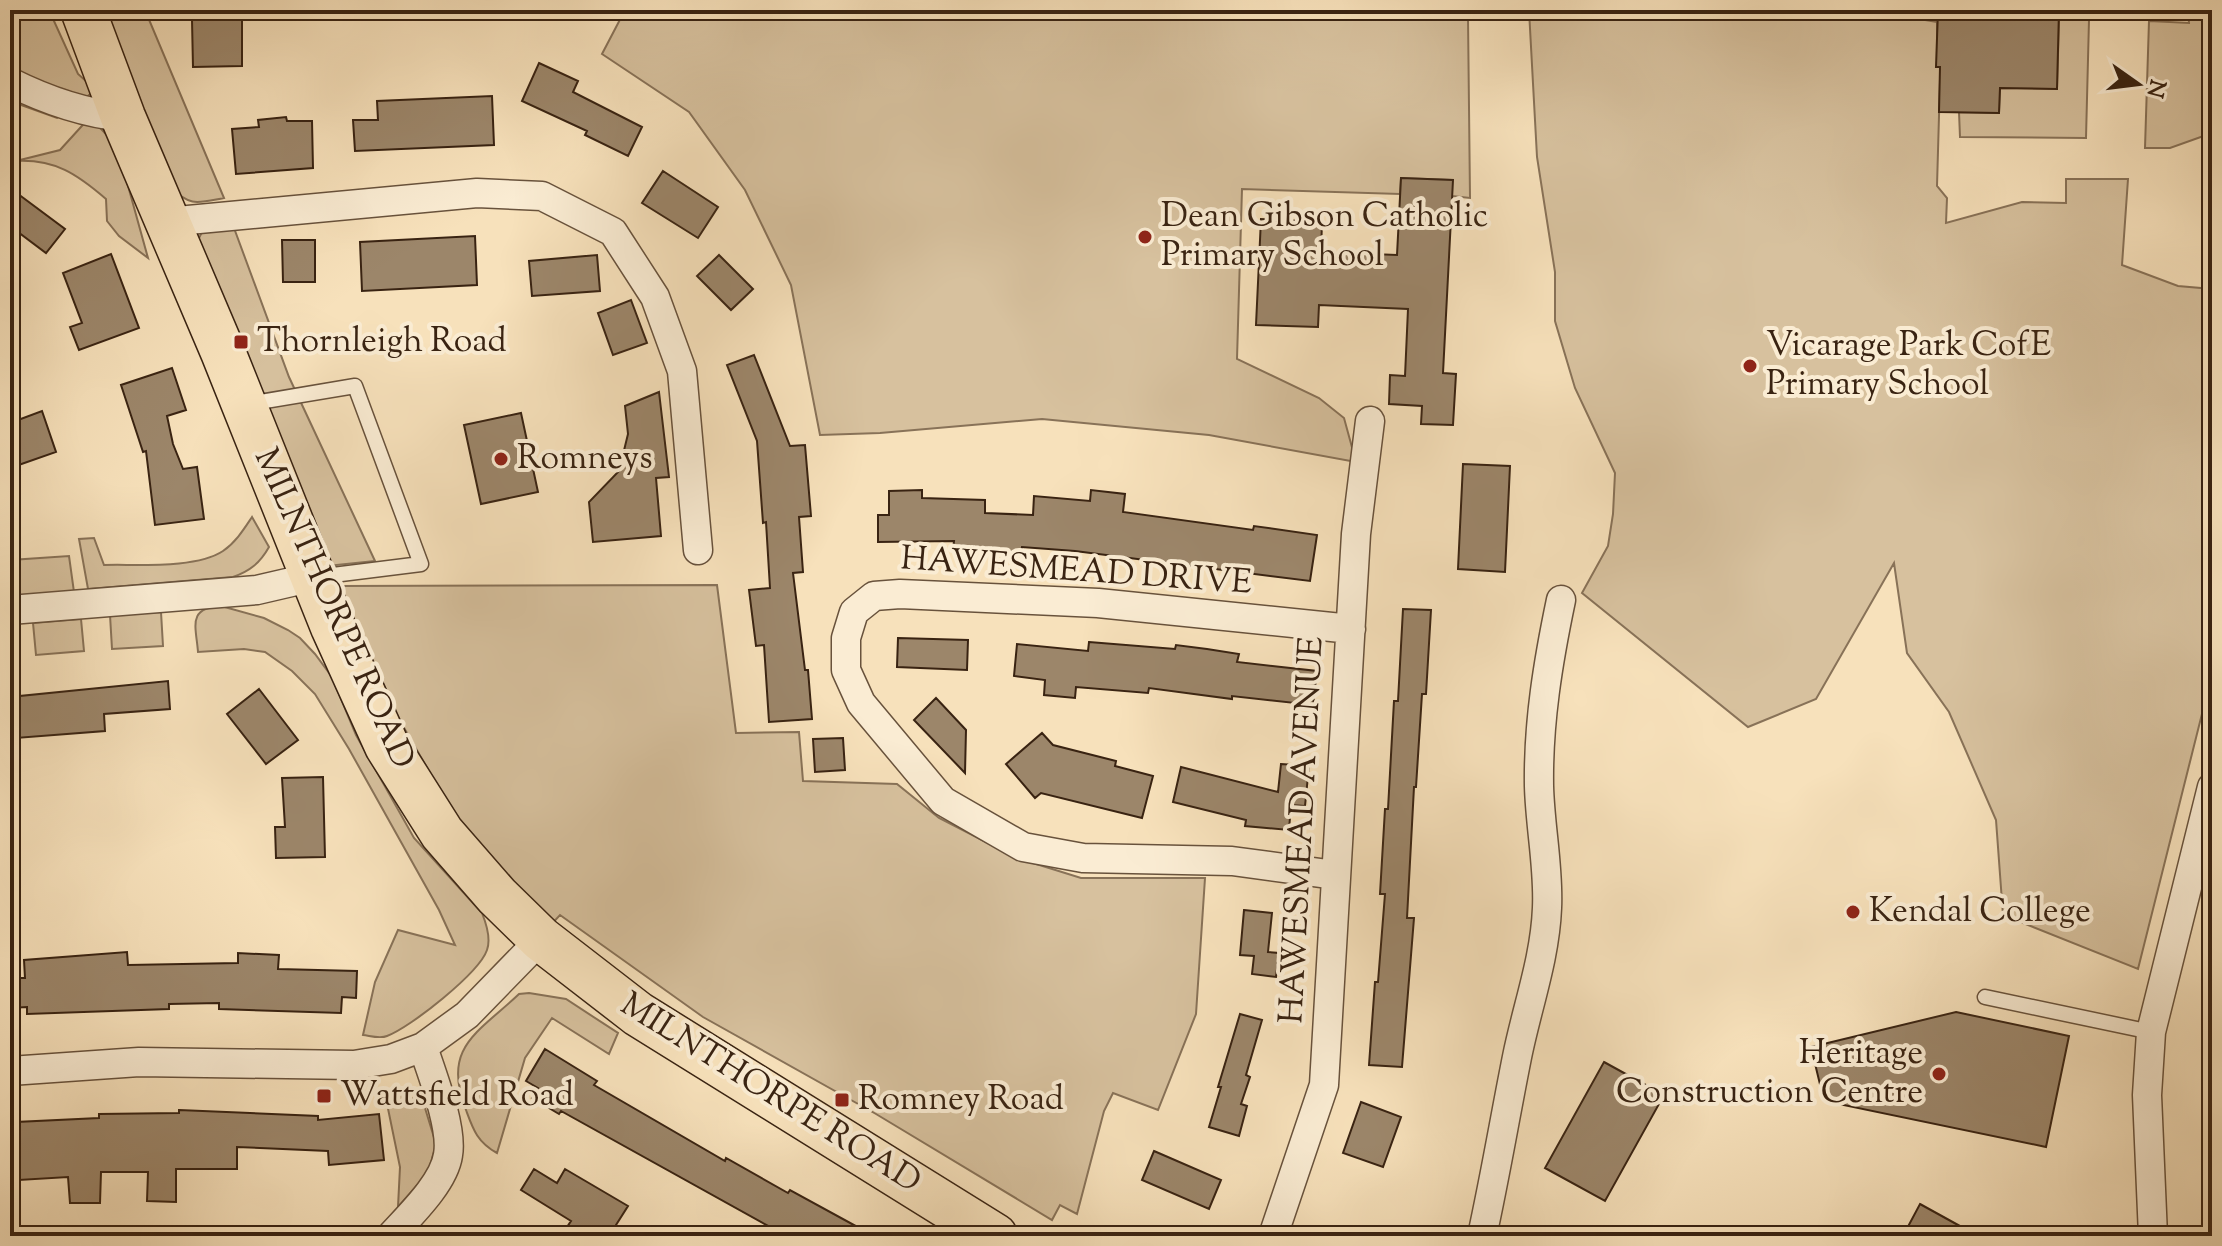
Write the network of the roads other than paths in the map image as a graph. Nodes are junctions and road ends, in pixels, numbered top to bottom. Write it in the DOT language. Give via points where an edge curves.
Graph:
graph roads {
  1 [pos="83,10"];
  2 [pos="10,82"];
  3 [pos="123,117"];
  4 [pos="167,222"];
  5 [pos="244,405"];
  6 [pos="1370,421"];
  7 [pos="698,550"];
  8 [pos="313,577"];
  9 [pos="1561,600"];
  10 [pos="10,610"];
  11 [pos="1351,629"];
  12 [pos="2212,787"];
  13 [pos="1335,875"];
  14 [pos="541,939"];
  15 [pos="1985,997"];
  16 [pos="2151,1032"];
  17 [pos="423,1047"];
  18 [pos="10,1071"];
  19 [pos="391,1236"];
  20 [pos="995,1236"];
  21 [pos="1273,1236"];
  22 [pos="1482,1236"];
  23 [pos="2153,1236"];
  1 -- 3 [label="highway, MILNTHORPE ROAD"];
  2 -- 3 [label="street" via="44,99"];
  3 -- 4 [label="highway, MILNTHORPE ROAD"];
  4 -- 5 [label="highway, MILNTHORPE ROAD"];
  4 -- 7 [label="street" via="477,193 542,196 613,232 655,297 682,371"];
  5 -- 8 [label="highway, MILNTHORPE ROAD"];
  5 -- 8 [label="lane" via="355,386 421,564"];
  6 -- 11 [label="street, HAWESMEAD AVENUE"];
  8 -- 10 [label="street" via="257,590"];
  8 -- 14 [label="highway, MILNTHORPE ROAD" via="387,746 442,833"];
  9 -- 22 [label="street" via="1540,720 1548,905 1544,945"];
  11 -- 13 [label="street, HAWESMEAD AVENUE"];
  11 -- 13 [label="street, HAWESMEAD DRIVE" via="1098,603 900,594 874,596 854,612 846,638 846,670 861,703 885,735 943,801 1023,847 1083,858 1232,861"];
  12 -- 16 [label="street"];
  13 -- 21 [label="street, HAWESMEAD AVENUE" via="1324,1085"];
  14 -- 17 [label="street" via="467,1015"];
  14 -- 20 [label="highway, MILNTHORPE ROAD" via="638,1014"];
  15 -- 16 [label="lane"];
  16 -- 23 [label="street" via="2147,1095"];
  17 -- 18 [label="street" via="354,1065 139,1062"];
  17 -- 19 [label="street" via="445,1119 448,1155 436,1182"];
}
